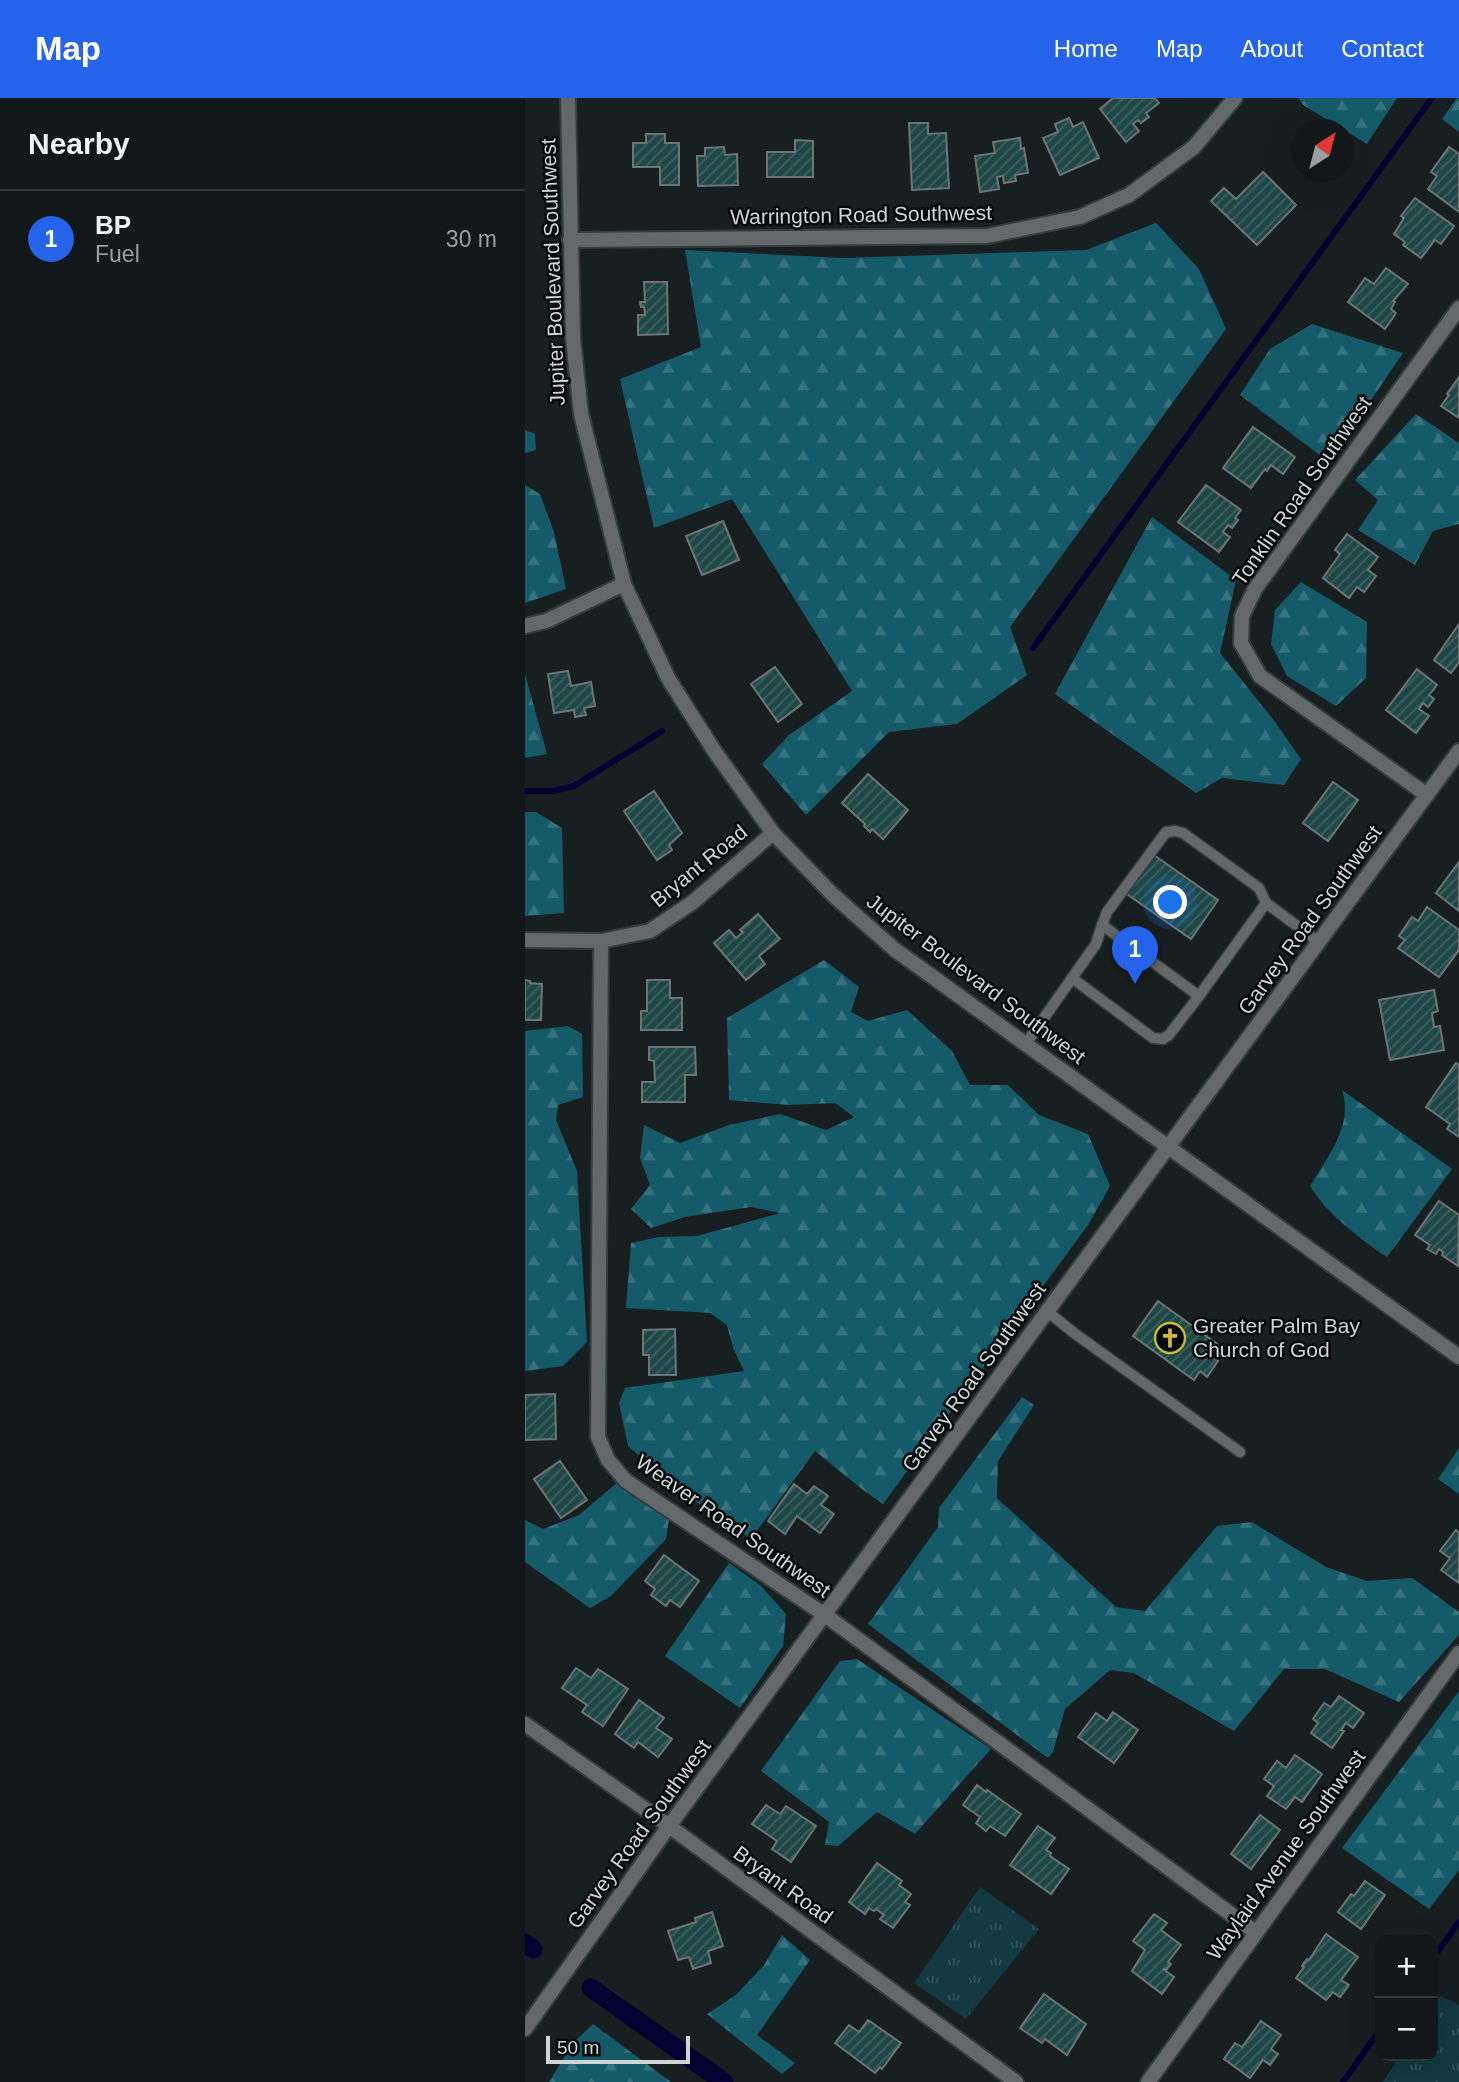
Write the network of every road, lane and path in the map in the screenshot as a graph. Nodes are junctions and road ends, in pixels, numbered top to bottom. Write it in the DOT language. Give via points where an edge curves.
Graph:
graph roads {
  1 [pos="568,98"];
  2 [pos="1235,98"];
  3 [pos="570,240"];
  4 [pos="1459,308"];
  5 [pos="624,584"];
  6 [pos="525,626"];
  7 [pos="1459,751"];
  8 [pos="1427,796"];
  9 [pos="773,833"];
  10 [pos="1266,903"];
  11 [pos="1102,925"];
  12 [pos="525,940"];
  13 [pos="601,941"];
  14 [pos="1319,942"];
  15 [pos="1072,978"];
  16 [pos="1199,996"];
  17 [pos="1025,1045"];
  18 [pos="1168,1148"];
  19 [pos="1048,1311"];
  20 [pos="1459,1357"];
  21 [pos="1240,1452"];
  22 [pos="825,1615"];
  23 [pos="1459,1653"];
  24 [pos="525,1724"];
  25 [pos="669,1826"];
  26 [pos="1255,1932"];
  27 [pos="525,2029"];
  28 [pos="1016,2082"];
  29 [pos="1148,2082"];
  1 -- 3 [label="street, Jupiter Boulevard Southwest"];
  2 -- 3 [label="street, Warrington Road Southwest" via="1194,146 1129,195 1080,217 987,236"];
  3 -- 5 [label="street, Jupiter Boulevard Southwest" via="580,414"];
  4 -- 8 [label="street, Tonklin Road Southwest" via="1255,589 1242,616 1241,643 1260,676"];
  5 -- 6 [label="street" via="546,621"];
  5 -- 9 [label="street, Jupiter Boulevard Southwest" via="668,678"];
  7 -- 8 [label="street, Garvey Road Southwest"];
  8 -- 14 [label="street, Garvey Road Southwest"];
  9 -- 13 [label="street, Bryant Road" via="693,902 650,931"];
  9 -- 17 [label="street, Jupiter Boulevard Southwest" via="894,949"];
  10 -- 11 [label="lane" via="1259,888 1183,833 1165,832"];
  10 -- 14 [label="lane"];
  10 -- 16 [label="lane"];
  11 -- 15 [label="lane" via="1096,944"];
  11 -- 16 [label="lane"];
  12 -- 13 [label="street, Bryant Road"];
  13 -- 22 [label="street, Weaver Road Southwest" via="599,1437 608,1460 626,1481"];
  14 -- 18 [label="street, Garvey Road Southwest"];
  15 -- 16 [label="lane" via="1153,1038 1169,1035"];
  15 -- 17 [label="lane"];
  17 -- 18 [label="street, Jupiter Boulevard Southwest"];
  18 -- 19 [label="street, Garvey Road Southwest"];
  18 -- 20 [label="street, Jupiter Boulevard Southwest"];
  19 -- 21 [label="lane"];
  19 -- 22 [label="street, Garvey Road Southwest"];
  22 -- 25 [label="street, Garvey Road Southwest"];
  22 -- 26 [label="street, Weaver Road Southwest"];
  23 -- 26 [label="street, Waylaid Avenue Southwest"];
  24 -- 25 [label="street, Bryant Road"];
  25 -- 27 [label="street, Garvey Road Southwest"];
  25 -- 28 [label="street, Bryant Road"];
  26 -- 29 [label="street, Waylaid Avenue Southwest"];
}
